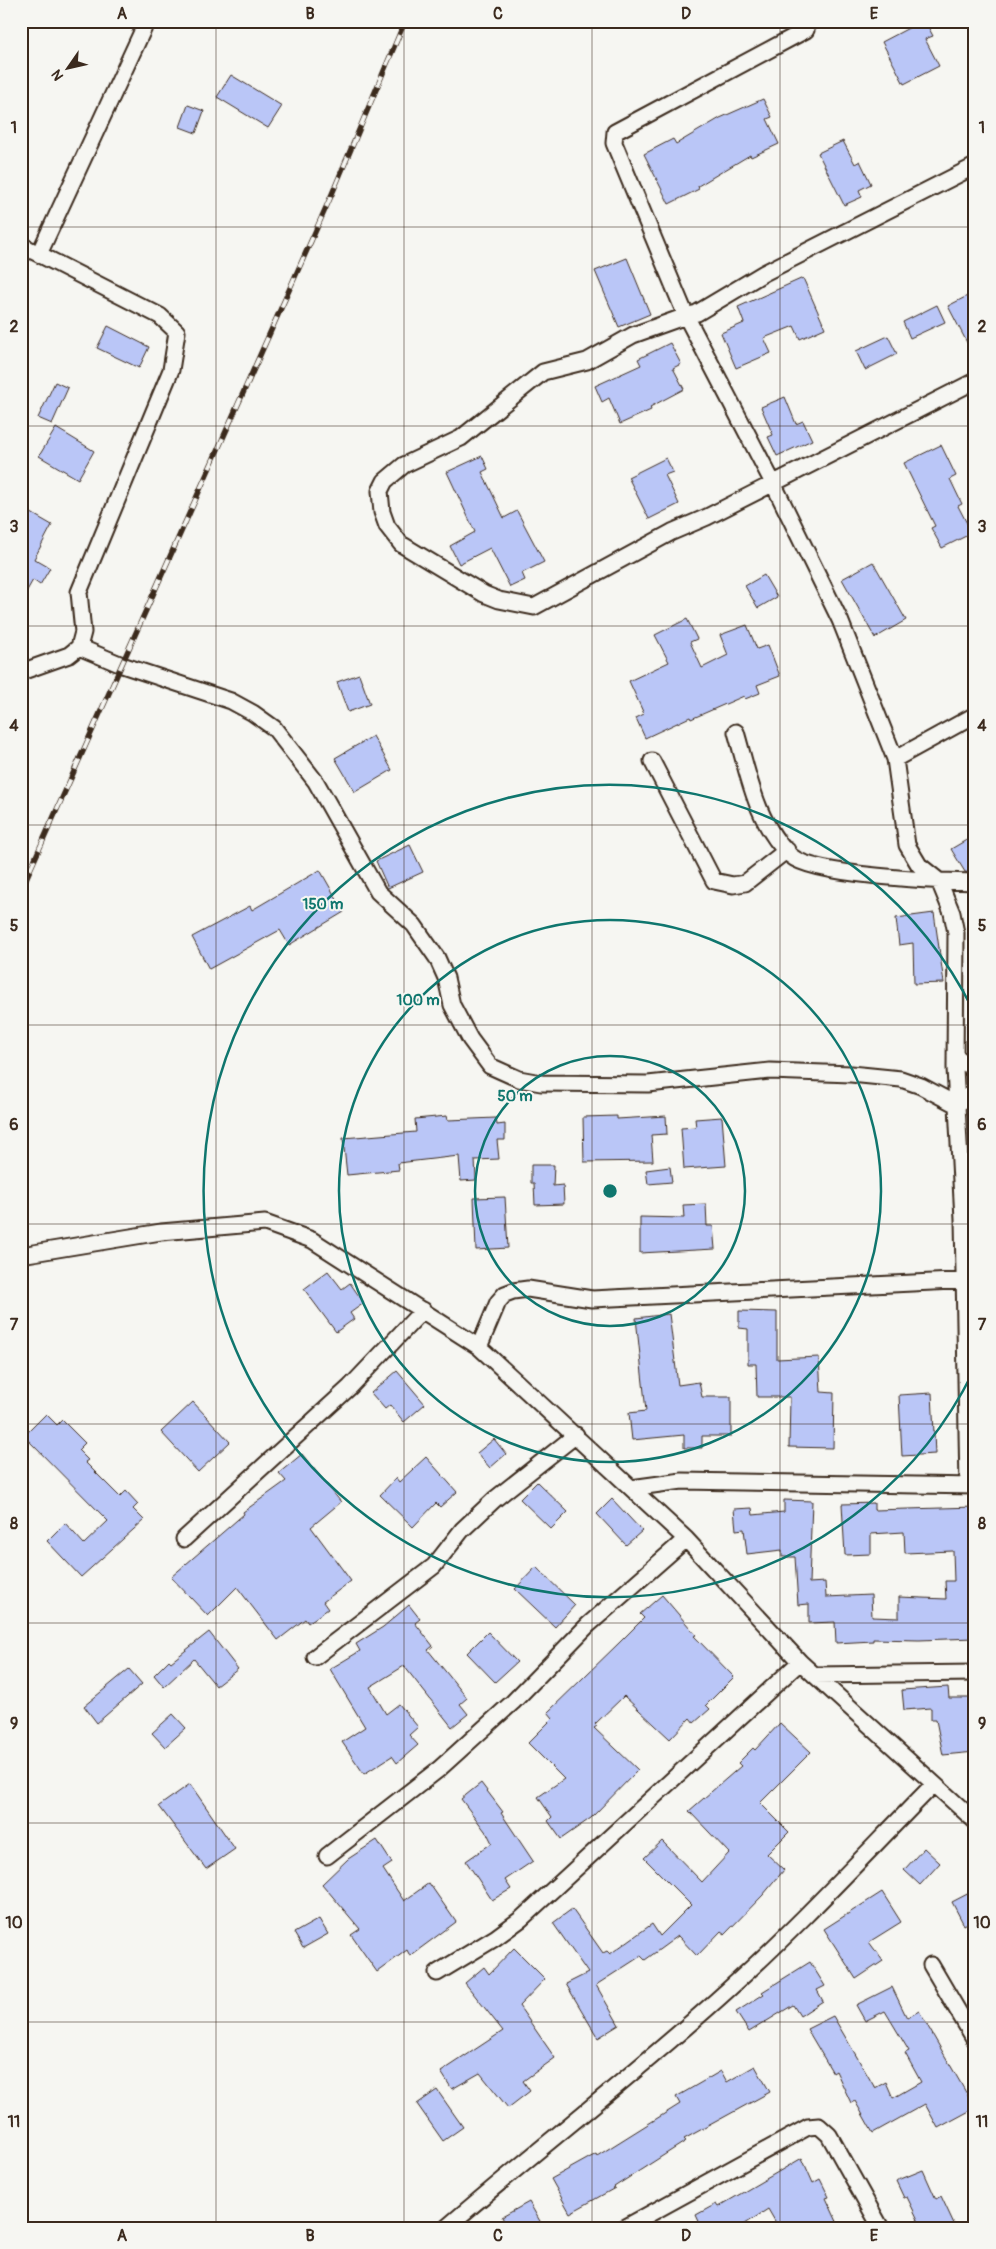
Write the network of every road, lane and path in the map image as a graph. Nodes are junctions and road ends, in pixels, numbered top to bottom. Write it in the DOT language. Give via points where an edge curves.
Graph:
graph roads {
  1 [pos="147,21"];
  2 [pos="806,30"];
  3 [pos="975,166"];
  4 [pos="21,244"];
  5 [pos="39,254"];
  6 [pos="686,316"];
  7 [pos="975,381"];
  8 [pos="773,483"];
  9 [pos="80,647"];
  10 [pos="21,672"];
  11 [pos="975,715"];
  12 [pos="736,732"];
  13 [pos="895,759"];
  14 [pos="652,761"];
  15 [pos="787,850"];
  16 [pos="939,881"];
  17 [pos="975,882"];
  18 [pos="955,1055"];
  19 [pos="975,1071"];
  20 [pos="975,1091"];
  21 [pos="957,1105"];
  22 [pos="21,1255"];
  23 [pos="970,1280"];
  24 [pos="423,1310"];
  25 [pos="479,1347"];
  26 [pos="576,1435"];
  27 [pos="971,1486"];
  28 [pos="631,1488"];
  29 [pos="184,1539"];
  30 [pos="686,1540"];
  31 [pos="315,1657"];
  32 [pos="800,1662"];
  33 [pos="975,1673"];
  34 [pos="814,1675"];
  35 [pos="933,1785"];
  36 [pos="975,1821"];
  37 [pos="327,1856"];
  38 [pos="931,1965"];
  39 [pos="437,1973"];
  40 [pos="975,2040"];
  41 [pos="446,2228"];
  42 [pos="624,2228"];
  43 [pos="881,2228"];
  1 -- 5 [label="street"];
  2 -- 6 [label="street" via="615,132 614,143"];
  3 -- 6 [label="street"];
  4 -- 5 [label="street"];
  5 -- 9 [label="street" via="160,316 177,332 171,370 79,592 83,632"];
  6 -- 8 [label="street"];
  6 -- 8 [label="street" via="633,335 587,361 543,372 461,438 404,464 380,491 387,526 401,544 484,594 534,607 672,532"];
  7 -- 8 [label="street"];
  8 -- 13 [label="street" via="840,620"];
  9 -- 10 [label="street" via="69,655"];
  9 -- 21 [label="street" via="122,665 231,702 274,728 316,782 378,892 414,925 437,958 452,1005 470,1039 490,1066 519,1079 540,1083 648,1084 770,1071 851,1074 901,1079"];
  11 -- 13 [label="street"];
  12 -- 15 [label="street" via="756,802 771,830"];
  13 -- 16 [label="street" via="907,846 918,865"];
  14 -- 15 [label="street" via="714,881 733,885 745,883"];
  15 -- 16 [label="street" via="792,857 819,869"];
  16 -- 17 [label="street"];
  16 -- 18 [label="street" via="952,912 956,932"];
  18 -- 19 [label="street"];
  18 -- 21 [label="street"];
  20 -- 21 [label="street"];
  21 -- 23 [label="street"];
  22 -- 24 [label="street" via="161,1232 265,1223 312,1240"];
  23 -- 25 [label="street" via="592,1299 558,1292 520,1290 506,1294 498,1302"];
  23 -- 27 [label="street"];
  24 -- 25 [label="street"];
  24 -- 29 [label="street" via="350,1387"];
  25 -- 26 [label="street"];
  26 -- 28 [label="street"];
  26 -- 31 [label="street" via="462,1530 434,1566"];
  27 -- 28 [label="street" via="682,1481"];
  28 -- 30 [label="street"];
  30 -- 32 [label="street"];
  30 -- 37 [label="street" via="588,1625 513,1702 440,1769"];
  32 -- 34 [label="street"];
  32 -- 39 [label="street" via="521,1919"];
  33 -- 34 [label="street"];
  34 -- 35 [label="street"];
  35 -- 36 [label="street"];
  35 -- 41 [label="street" via="797,1926 728,1990 590,2110"];
  38 -- 40 [label="street"];
  42 -- 43 [label="street" via="808,2127 819,2126 829,2134"];
}
